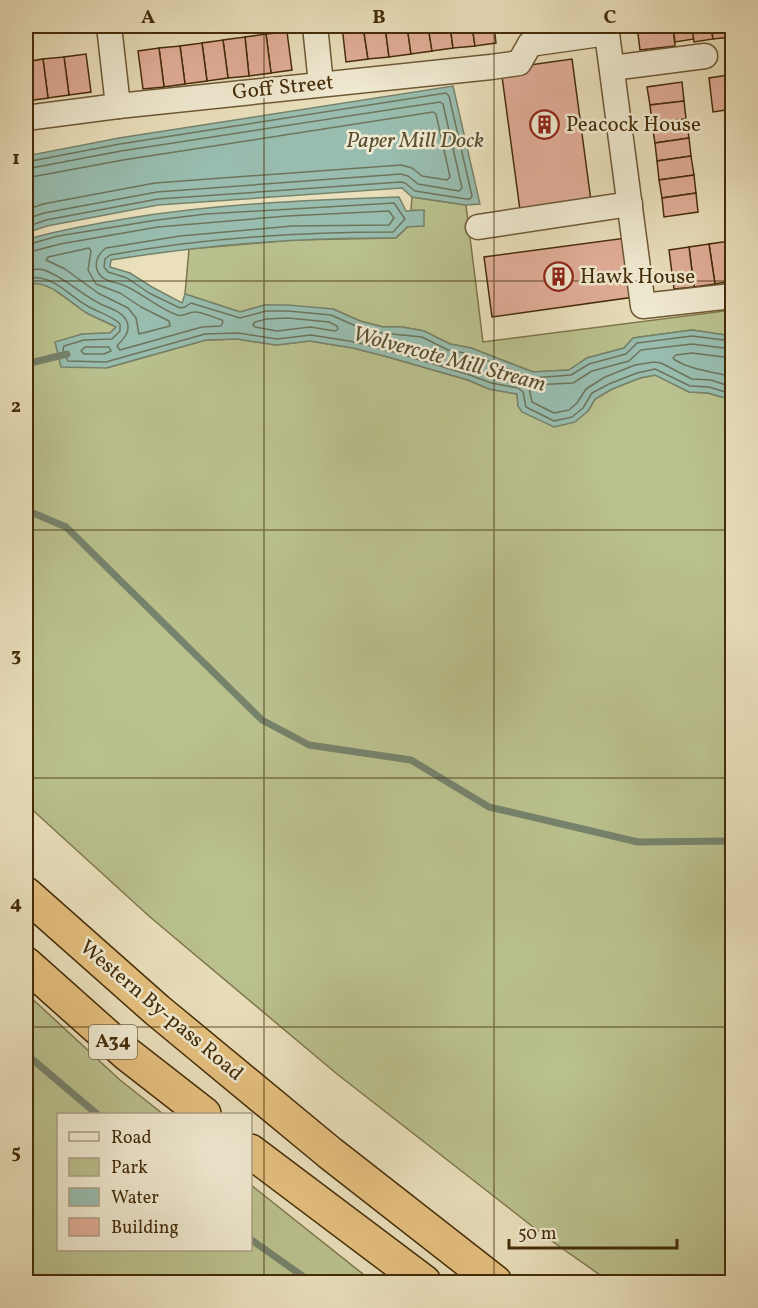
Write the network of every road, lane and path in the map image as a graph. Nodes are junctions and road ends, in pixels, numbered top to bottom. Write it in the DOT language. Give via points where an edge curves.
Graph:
graph roads {
  1 [pos="109,26"];
  2 [pos="315,26"];
  3 [pos="607,29"];
  4 [pos="529,35"];
  5 [pos="705,56"];
  6 [pos="612,68"];
  7 [pos="321,84"];
  8 [pos="118,106"];
  9 [pos="26,118"];
  10 [pos="630,204"];
  11 [pos="478,226"];
  12 [pos="732,296"];
  13 [pos="26,894"];
  14 [pos="26,964"];
  15 [pos="203,1113"];
  16 [pos="252,1153"];
  17 [pos="424,1282"];
  18 [pos="495,1282"];
  1 -- 8 [label="street"];
  2 -- 7 [label="street"];
  3 -- 4 [label="street"];
  3 -- 6 [label="street"];
  4 -- 7 [label="street, Goff Street" via="519,63"];
  5 -- 6 [label="street"];
  6 -- 10 [label="street"];
  7 -- 8 [label="street, Goff Street"];
  8 -- 9 [label="street, Goff Street"];
  10 -- 11 [label="street"];
  10 -- 12 [label="street" via="643,306"];
  13 -- 18 [label="highway, Western By-pass Road / A34" via="157,1010 321,1146"];
  14 -- 15 [label="highway, A34" via="127,1054"];
  16 -- 17 [label="highway"];
}
